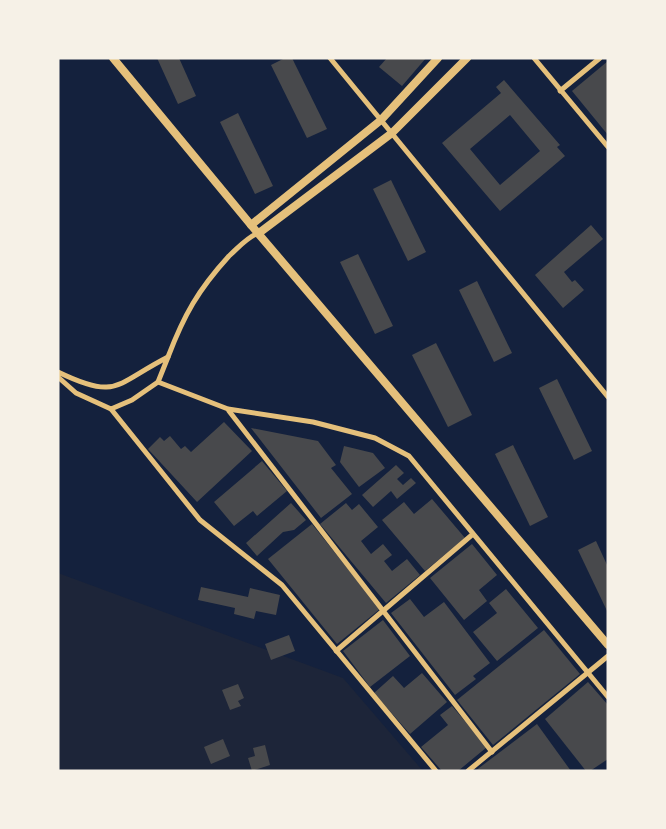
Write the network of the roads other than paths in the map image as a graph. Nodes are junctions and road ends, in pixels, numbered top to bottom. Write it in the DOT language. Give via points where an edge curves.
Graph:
graph roads {
  1 [pos="113,58"];
  2 [pos="330,58"];
  3 [pos="438,58"];
  4 [pos="467,58"];
  5 [pos="534,58"];
  6 [pos="600,58"];
  7 [pos="560,91"];
  8 [pos="380,120"];
  9 [pos="392,133"];
  10 [pos="608,147"];
  11 [pos="251,225"];
  12 [pos="259,233"];
  13 [pos="248,237"];
  14 [pos="168,357"];
  15 [pos="58,374"];
  16 [pos="158,382"];
  17 [pos="608,397"];
  18 [pos="111,409"];
  19 [pos="228,410"];
  20 [pos="473,534"];
  21 [pos="383,611"];
  22 [pos="608,645"];
  23 [pos="336,651"];
  24 [pos="608,656"];
  25 [pos="588,673"];
  26 [pos="608,697"];
  27 [pos="492,752"];
  28 [pos="436,771"];
  29 [pos="468,771"];
  1 -- 11 [label="main road"];
  2 -- 8 [label="street"];
  3 -- 8 [label="main road"];
  4 -- 9 [label="main road"];
  5 -- 7 [label="street"];
  6 -- 7 [label="street"];
  7 -- 10 [label="street"];
  8 -- 9 [label="street"];
  8 -- 11 [label="main road"];
  9 -- 12 [label="main road"];
  9 -- 17 [label="street"];
  11 -- 12 [label="main road"];
  11 -- 13 [label="street"];
  12 -- 13 [label="street"];
  12 -- 22 [label="main road"];
  13 -- 14 [label="street" via="206,281 184,317"];
  14 -- 15 [label="street" via="106,389"];
  14 -- 16 [label="street"];
  15 -- 18 [label="street" via="76,393"];
  16 -- 18 [label="street"];
  16 -- 19 [label="street"];
  18 -- 23 [label="street" via="200,520 282,585"];
  19 -- 20 [label="street" via="313,422 375,438 409,456"];
  19 -- 21 [label="street"];
  20 -- 21 [label="street"];
  20 -- 25 [label="street"];
  21 -- 23 [label="street"];
  21 -- 27 [label="street"];
  23 -- 28 [label="street"];
  24 -- 25 [label="street"];
  25 -- 26 [label="street"];
  25 -- 27 [label="street"];
  27 -- 29 [label="street"];
}
